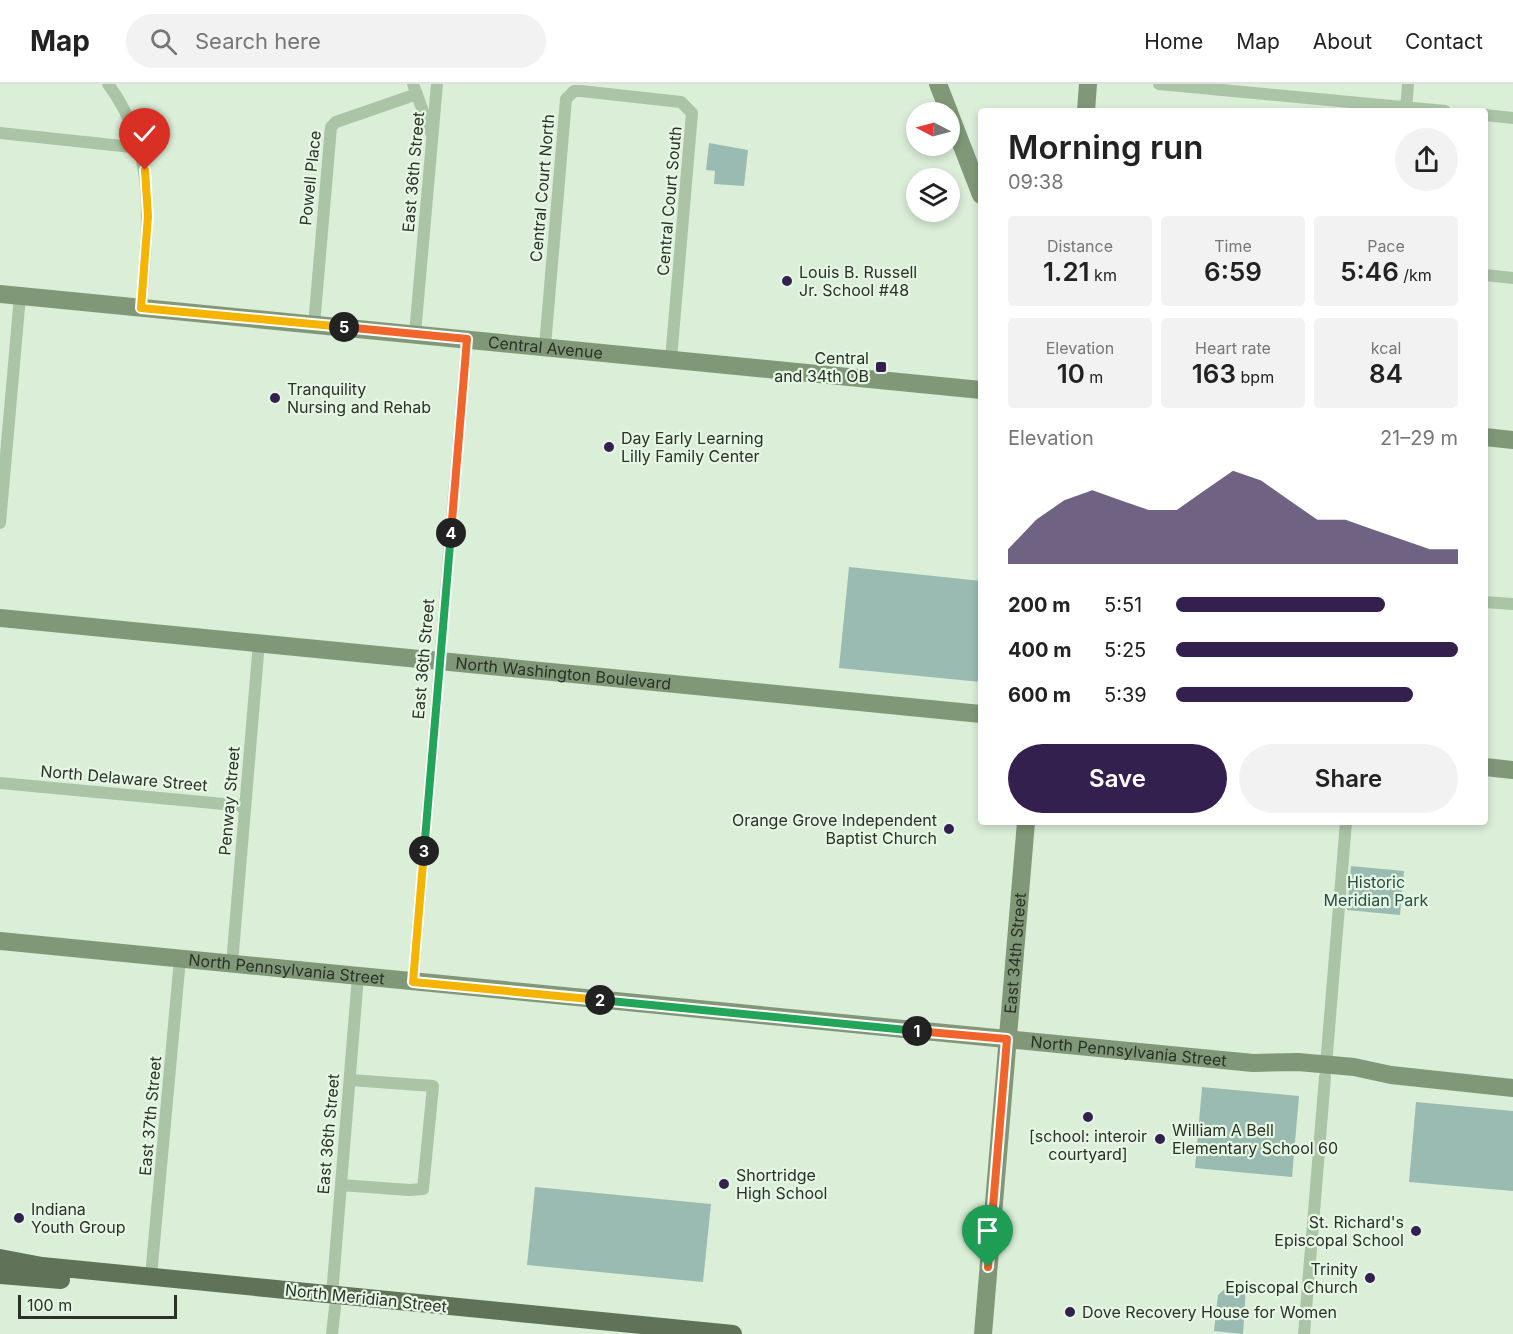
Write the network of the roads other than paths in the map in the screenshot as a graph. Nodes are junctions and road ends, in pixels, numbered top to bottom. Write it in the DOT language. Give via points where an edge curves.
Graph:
graph roads {
  1 [pos="108,84"];
  2 [pos="437,84"];
  3 [pos="938,84"];
  4 [pos="1088,84"];
  5 [pos="1159,84"];
  6 [pos="1408,84"];
  7 [pos="415,89"];
  8 [pos="630,96"];
  9 [pos="945,102"];
  10 [pos="1086,108"];
  11 [pos="1396,108"];
  12 [pos="1406,108"];
  13 [pos="1488,115"];
  14 [pos="1513,118"];
  15 [pos="0,133"];
  16 [pos="432,137"];
  17 [pos="960,142"];
  18 [pos="141,148"];
  19 [pos="978,187"];
  20 [pos="1488,275"];
  21 [pos="1513,278"];
  22 [pos="0,294"];
  23 [pos="20,296"];
  24 [pos="141,308"];
  25 [pos="314,325"];
  26 [pos="415,334"];
  27 [pos="467,339"];
  28 [pos="546,346"];
  29 [pos="671,358"];
  30 [pos="978,390"];
  31 [pos="1488,437"];
  32 [pos="1513,440"];
  33 [pos="3,446"];
  34 [pos="0,523"];
  35 [pos="1488,602"];
  36 [pos="1513,604"];
  37 [pos="0,618"];
  38 [pos="259,642"];
  39 [pos="440,660"];
  40 [pos="978,714"];
  41 [pos="1488,767"];
  42 [pos="1513,770"];
  43 [pos="0,783"];
  44 [pos="245,806"];
  45 [pos="1026,825"];
  46 [pos="1346,825"];
  47 [pos="0,941"];
  48 [pos="180,959"];
  49 [pos="232,964"];
  50 [pos="358,976"];
  51 [pos="413,982"];
  52 [pos="1007,1039"];
  53 [pos="1325,1071"];
  54 [pos="350,1080"];
  55 [pos="1513,1088"];
  56 [pos="340,1185"];
  57 [pos="0,1258"];
  58 [pos="0,1275"];
  59 [pos="151,1276"];
  60 [pos="333,1301"];
  61 [pos="332,1334"];
  62 [pos="610,1334"];
  63 [pos="733,1334"];
  64 [pos="983,1334"];
  65 [pos="1304,1334"];
  1 -- 18 [label="street"];
  2 -- 16 [label="street, East 36th Street"];
  3 -- 9 [label="street"];
  4 -- 10 [label="street"];
  5 -- 11 [label="street"];
  6 -- 12 [label="street"];
  7 -- 16 [label="street"];
  7 -- 25 [label="street, Powell Place" via="331,127"];
  8 -- 28 [label="street, Central Court North" via="576,91 566,99"];
  8 -- 29 [label="street, Central Court South" via="681,102 692,116"];
  13 -- 14 [label="street"];
  15 -- 18 [label="street"];
  16 -- 26 [label="street, East 36th Street"];
  17 -- 19 [label="street"];
  18 -- 24 [label="street" via="148,194"];
  20 -- 21 [label="street"];
  22 -- 23 [label="street, Central Avenue"];
  23 -- 24 [label="street, Central Avenue"];
  23 -- 33 [label="street"];
  24 -- 25 [label="street, Central Avenue"];
  25 -- 26 [label="street, Central Avenue"];
  26 -- 27 [label="street, Central Avenue"];
  27 -- 28 [label="street, Central Avenue"];
  27 -- 39 [label="street, East 36th Street"];
  28 -- 29 [label="street, Central Avenue"];
  29 -- 30 [label="street, Central Avenue"];
  31 -- 32 [label="street"];
  33 -- 34 [label="street"];
  35 -- 36 [label="street"];
  37 -- 38 [label="street, North Washington Boulevard"];
  38 -- 39 [label="street, North Washington Boulevard"];
  38 -- 44 [label="street, Penway Street"];
  39 -- 40 [label="street, North Washington Boulevard"];
  39 -- 51 [label="street, East 36th Street"];
  41 -- 42 [label="street"];
  43 -- 44 [label="street, North Delaware Street"];
  44 -- 49 [label="street, Penway Street"];
  45 -- 52 [label="street, East 34th Street"];
  46 -- 53 [label="street"];
  47 -- 48 [label="street, North Pennsylvania Street"];
  48 -- 49 [label="street, North Pennsylvania Street"];
  48 -- 59 [label="street, East 37th Street"];
  49 -- 50 [label="street, North Pennsylvania Street"];
  50 -- 51 [label="street, North Pennsylvania Street"];
  50 -- 54 [label="street, East 36th Street"];
  51 -- 52 [label="street, North Pennsylvania Street"];
  52 -- 53 [label="street, North Pennsylvania Street" via="1253,1063 1297,1074"];
  52 -- 64 [label="street, East 34th Street"];
  53 -- 55 [label="street, North Pennsylvania Street" via="1354,1079 1391,1075"];
  53 -- 65 [label="street"];
  54 -- 56 [label="street, East 36th Street"];
  54 -- 56 [label="street" via="433,1086 429,1141 423,1188"];
  56 -- 60 [label="street, East 36th Street"];
  57 -- 59 [label="main road, North Meridian Street"];
  58 -- 60 [label="main road, North Meridian Street"];
  59 -- 60 [label="main road, North Meridian Street"];
  60 -- 61 [label="street, East 36th Street"];
  60 -- 62 [label="main road, North Meridian Street"];
  60 -- 63 [label="main road, North Meridian Street"];
}
